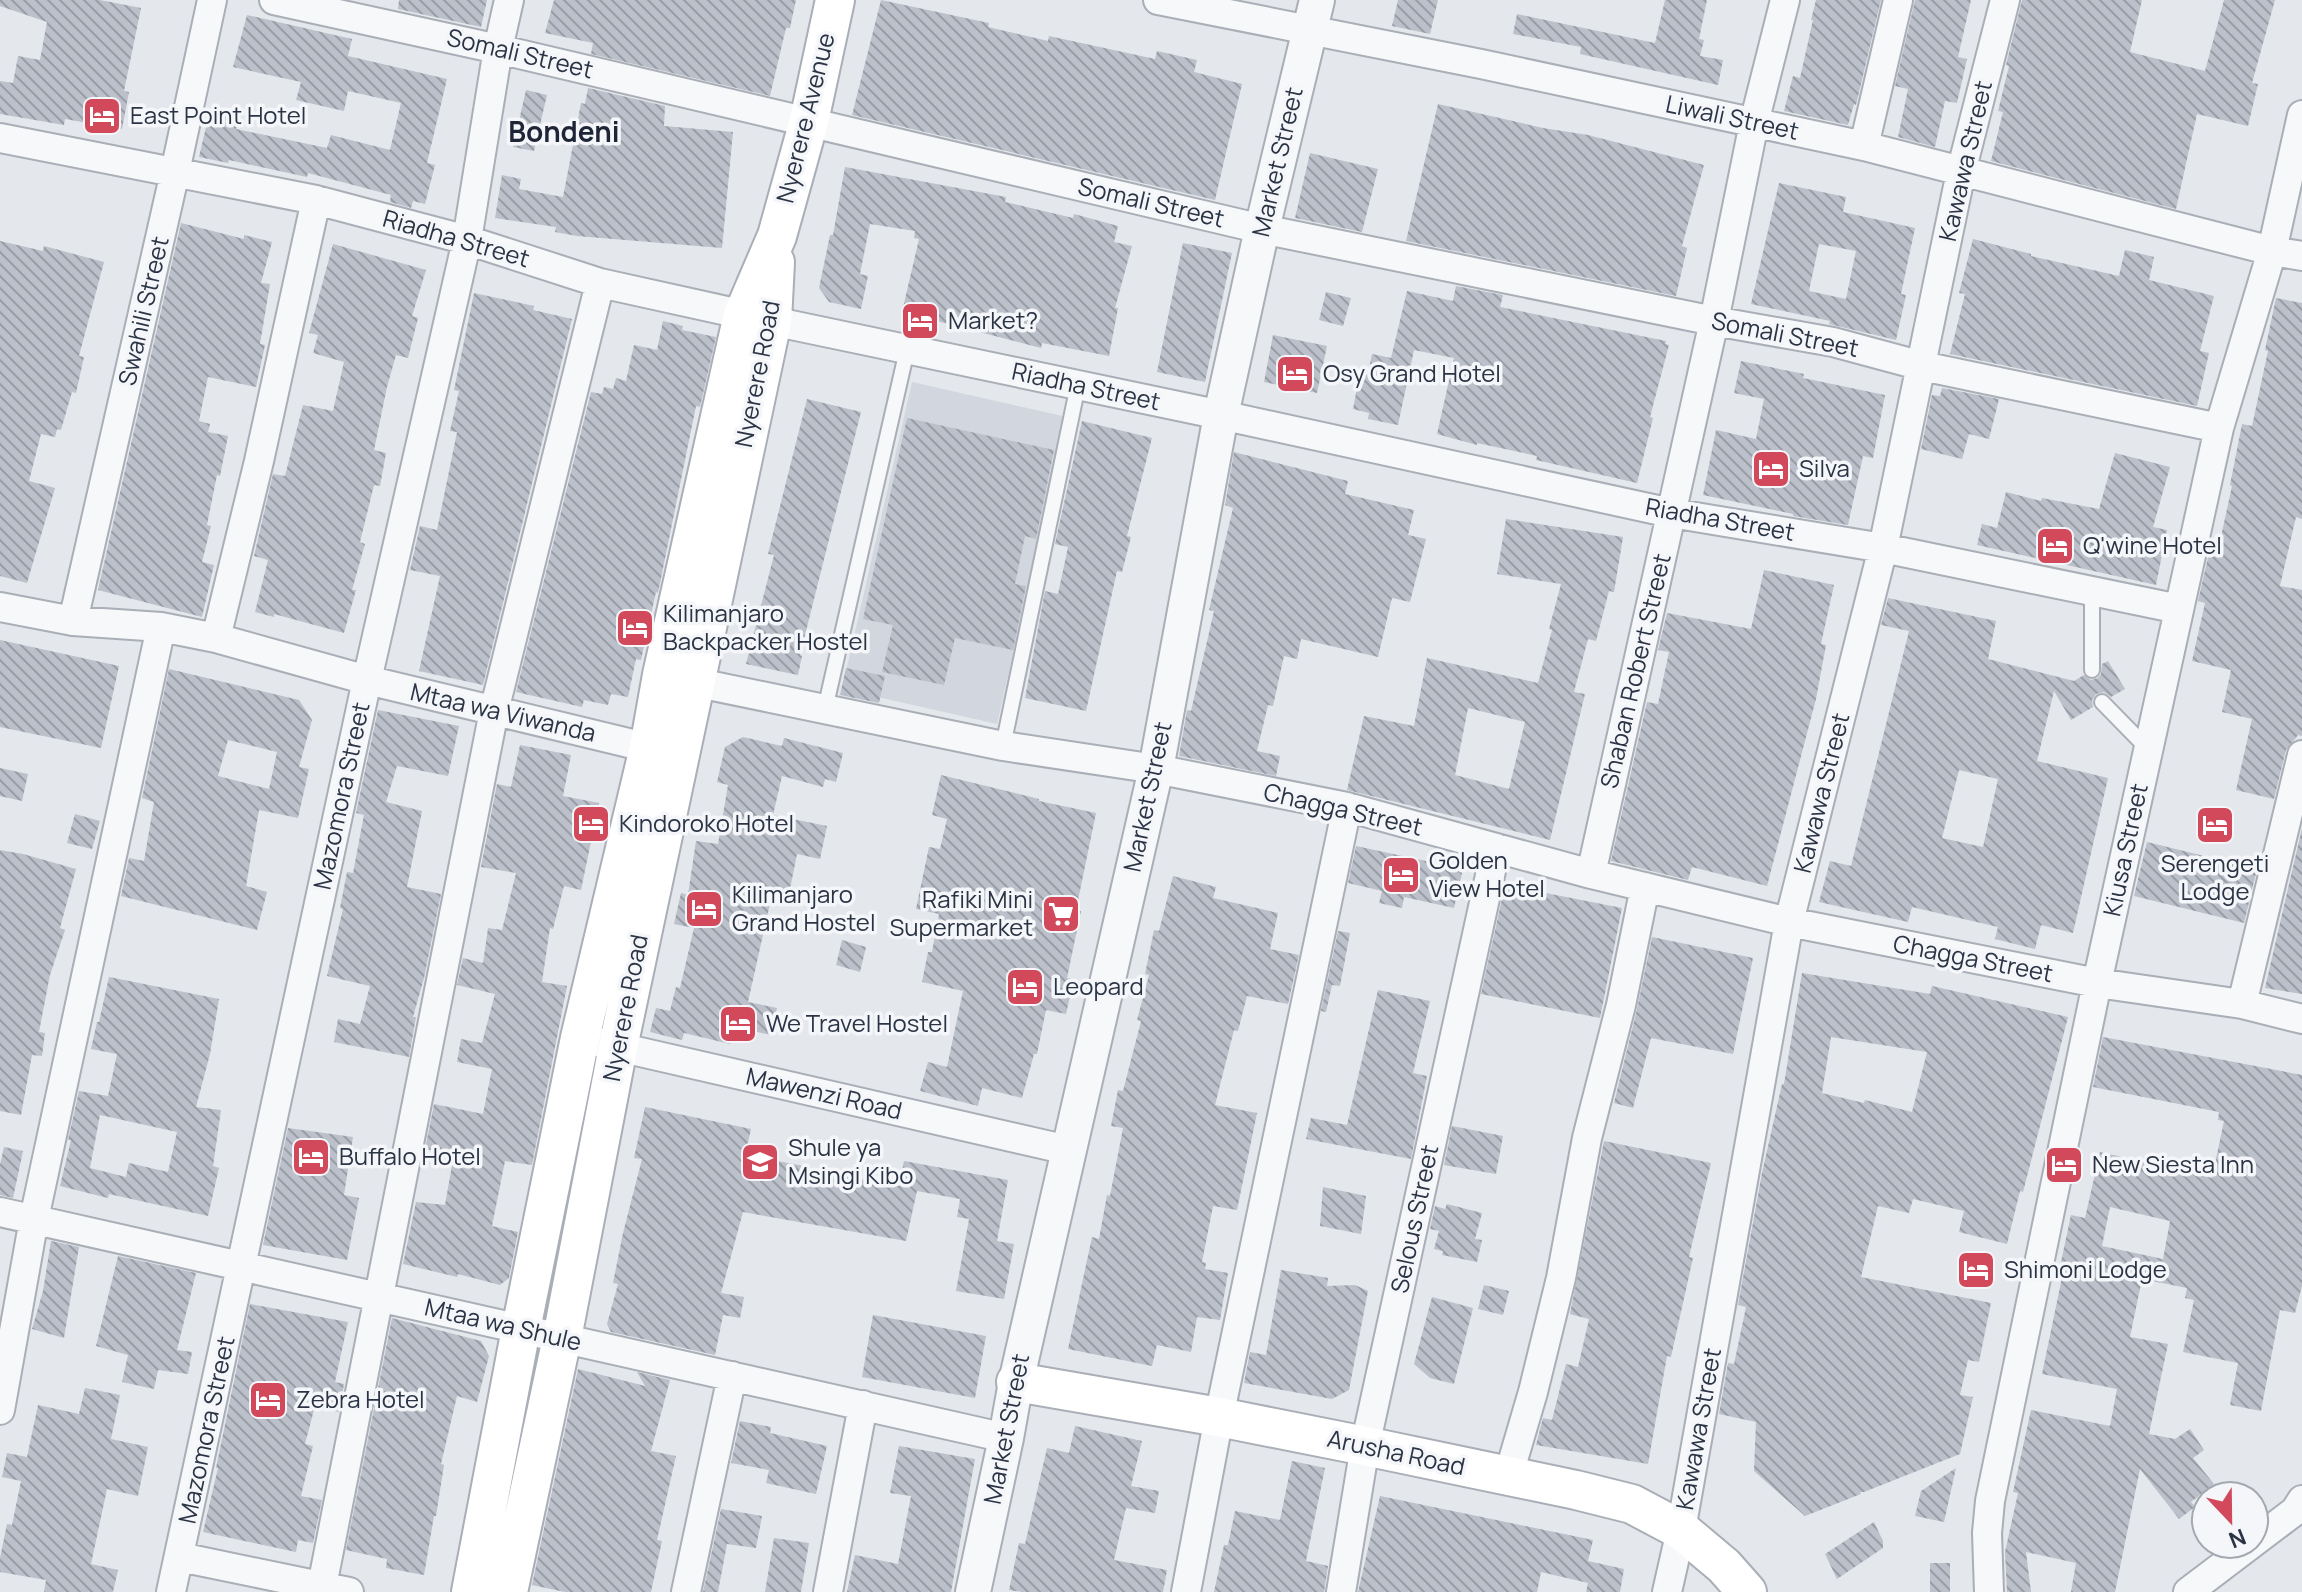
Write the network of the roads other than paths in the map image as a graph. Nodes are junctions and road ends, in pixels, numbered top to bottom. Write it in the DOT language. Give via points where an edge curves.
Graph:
graph roads {
  1 [pos="212,0"];
  2 [pos="274,0"];
  3 [pos="509,0"];
  4 [pos="835,0"];
  5 [pos="1158,0"];
  6 [pos="1785,0"];
  7 [pos="1898,0"];
  8 [pos="2005,0"];
  9 [pos="1313,15"];
  10 [pos="498,49"];
  11 [pos="2302,115"];
  12 [pos="809,121"];
  13 [pos="1754,123"];
  14 [pos="0,138"];
  15 [pos="1864,146"];
  16 [pos="175,172"];
  17 [pos="1961,172"];
  18 [pos="316,200"];
  19 [pos="1262,229"];
  20 [pos="777,236"];
  21 [pos="467,240"];
  22 [pos="2272,251"];
  23 [pos="2302,256"];
  24 [pos="600,283"];
  25 [pos="757,318"];
  26 [pos="1714,321"];
  27 [pos="907,350"];
  28 [pos="1922,366"];
  29 [pos="1078,385"];
  30 [pos="1221,415"];
  31 [pos="2219,428"];
  32 [pos="1671,513"];
  33 [pos="1883,548"];
  34 [pos="2092,591"];
  35 [pos="0,607"];
  36 [pos="2179,609"];
  37 [pos="73,621"];
  38 [pos="161,627"];
  39 [pos="216,638"];
  40 [pos="2092,670"];
  41 [pos="678,678"];
  42 [pos="367,680"];
  43 [pos="2102,702"];
  44 [pos="825,709"];
  45 [pos="494,711"];
  46 [pos="1003,746"];
  47 [pos="2148,749"];
  48 [pos="664,751"];
  49 [pos="2302,755"];
  50 [pos="1156,769"];
  51 [pos="1347,807"];
  52 [pos="1496,848"];
  53 [pos="1591,874"];
  54 [pos="1645,887"];
  55 [pos="1789,922"];
  56 [pos="2097,983"];
  57 [pos="2242,1004"];
  58 [pos="2302,1019"];
  59 [pos="580,1038"];
  60 [pos="618,1047"];
  61 [pos="1068,1150"];
  62 [pos="0,1212"];
  63 [pos="34,1219"];
  64 [pos="243,1266"];
  65 [pos="377,1297"];
  66 [pos="521,1329"];
  67 [pos="562,1338"];
  68 [pos="732,1376"];
  69 [pos="1016,1382"];
  70 [pos="863,1405"];
  71 [pos="0,1410"];
  72 [pos="1219,1417"];
  73 [pos="1006,1438"];
  74 [pos="1365,1446"];
  75 [pos="1508,1477"];
  76 [pos="2302,1500"];
  77 [pos="1681,1530"];
  78 [pos="180,1557"];
  79 [pos="336,1589"];
  80 [pos="171,1592"];
  81 [pos="471,1592"];
  82 [pos="508,1592"];
  83 [pos="686,1592"];
  84 [pos="828,1592"];
  85 [pos="973,1592"];
  86 [pos="1186,1592"];
  87 [pos="1341,1592"];
  88 [pos="1667,1592"];
  89 [pos="1747,1592"];
  90 [pos="1989,1592"];
  91 [pos="2188,1592"];
  1 -- 16 [label="street, Swahili Street"];
  2 -- 10 [label="street, Somali Street"];
  3 -- 10 [label="street, Mazomora Street"];
  4 -- 12 [label="main road, Nyerere Avenue"];
  5 -- 9 [label="street, Liwali Street"];
  6 -- 13 [label="street, Shaban Robert Street"];
  7 -- 15 [label="street"];
  8 -- 17 [label="street, Kawawa Street"];
  9 -- 13 [label="street, Liwali Street" via="1481,64"];
  9 -- 19 [label="street, Market Street"];
  10 -- 12 [label="street, Somali Street"];
  10 -- 21 [label="street, Mazomora Street"];
  11 -- 22 [label="street, Kiusa Street"];
  12 -- 19 [label="street, Somali Street"];
  12 -- 20 [label="main road, Nyerere Avenue"];
  13 -- 15 [label="street, Liwali Street"];
  13 -- 26 [label="street, Shaban Robert Street"];
  14 -- 16 [label="street, Riadha Street"];
  15 -- 17 [label="street, Liwali Street"];
  16 -- 18 [label="street, Riadha Street"];
  16 -- 37 [label="street, Swahili Street"];
  17 -- 22 [label="street, Liwali Street"];
  17 -- 28 [label="street, Kawawa Street"];
  18 -- 21 [label="street, Riadha Street"];
  18 -- 39 [label="street"];
  19 -- 26 [label="street, Somali Street"];
  19 -- 30 [label="street, Market Street"];
  20 -- 25 [label="main road, Nyerere Road"];
  21 -- 24 [label="street, Riadha Street"];
  21 -- 42 [label="street, Mazomora Street"];
  22 -- 23 [label="street, Liwali Street"];
  22 -- 31 [label="street, Kiusa Street"];
  24 -- 25 [label="street, Riadha Street"];
  24 -- 45 [label="street"];
  25 -- 27 [label="street, Riadha Street"];
  25 -- 41 [label="main road, Nyerere Road"];
  26 -- 28 [label="street, Somali Street" via="1833,342"];
  26 -- 32 [label="street, Shaban Robert Street"];
  27 -- 29 [label="street, Riadha Street"];
  27 -- 44 [label="lane"];
  28 -- 31 [label="street, Somali Street"];
  28 -- 33 [label="street, Kawawa Street"];
  29 -- 30 [label="street, Riadha Street"];
  29 -- 46 [label="lane"];
  30 -- 32 [label="street, Riadha Street"];
  30 -- 50 [label="street, Market Street"];
  31 -- 36 [label="street, Kiusa Street"];
  32 -- 33 [label="street, Riadha Street"];
  32 -- 53 [label="street, Shaban Robert Street"];
  33 -- 34 [label="street, Riadha Street"];
  33 -- 55 [label="street, Kawawa Street"];
  34 -- 36 [label="street, Riadha Street"];
  34 -- 40 [label="lane"];
  35 -- 37 [label="street, Mtaa wa Viwanda"];
  36 -- 47 [label="street, Kiusa Street"];
  37 -- 38 [label="street, Mtaa wa Viwanda"];
  38 -- 39 [label="street, Mtaa wa Viwanda"];
  38 -- 63 [label="street"];
  39 -- 42 [label="street, Mtaa wa Viwanda"];
  41 -- 44 [label="street, Chagga Street"];
  41 -- 48 [label="main road, Nyerere Road"];
  42 -- 45 [label="street, Mtaa wa Viwanda"];
  42 -- 64 [label="street, Mazomora Street"];
  43 -- 47 [label="lane"];
  44 -- 46 [label="street, Chagga Street"];
  45 -- 48 [label="street, Mtaa wa Viwanda"];
  45 -- 65 [label="street"];
  46 -- 50 [label="street, Chagga Street"];
  47 -- 56 [label="street, Kiusa Street"];
  48 -- 59 [label="main road, Nyerere Road"];
  48 -- 60 [label="main road, Nyerere Road"];
  49 -- 57 [label="street"];
  50 -- 51 [label="street, Chagga Street"];
  50 -- 61 [label="street, Market Street"];
  51 -- 52 [label="street, Chagga Street"];
  51 -- 72 [label="street"];
  52 -- 53 [label="street, Chagga Street"];
  52 -- 74 [label="street, Selous Street"];
  53 -- 54 [label="street, Chagga Street"];
  54 -- 55 [label="street, Chagga Street"];
  54 -- 75 [label="street" via="1561,1278"];
  55 -- 56 [label="street, Chagga Street"];
  55 -- 77 [label="street, Kawawa Street"];
  56 -- 57 [label="street, Chagga Street"];
  56 -- 90 [label="street, Kiusa Street" via="1990,1501"];
  57 -- 58 [label="street, Chagga Street"];
  59 -- 60 [label="street, Mawenzi Road"];
  59 -- 66 [label="main road, Nyerere Road"];
  60 -- 61 [label="street, Mawenzi Road"];
  60 -- 67 [label="main road, Nyerere Road"];
  61 -- 69 [label="street, Market Street"];
  62 -- 63 [label="street, Mtaa wa Shule"];
  63 -- 64 [label="street, Mtaa wa Shule"];
  63 -- 71 [label="street"];
  64 -- 65 [label="street, Mtaa wa Shule"];
  64 -- 78 [label="street, Mazomora Street"];
  65 -- 66 [label="street, Mtaa wa Shule"];
  65 -- 79 [label="street"];
  66 -- 67 [label="street, Mtaa wa Shule"];
  66 -- 81 [label="main road, Nyerere Road"];
  67 -- 68 [label="street, Mtaa wa Shule"];
  67 -- 82 [label="main road, Nyerere Road"];
  68 -- 70 [label="street, Mtaa wa Shule"];
  68 -- 83 [label="street"];
  69 -- 72 [label="main road, Arusha Road"];
  69 -- 73 [label="street, Market Street"];
  70 -- 73 [label="street, Mtaa wa Shule"];
  70 -- 84 [label="street"];
  72 -- 74 [label="main road, Arusha Road"];
  72 -- 86 [label="street"];
  73 -- 85 [label="street, Market Street"];
  74 -- 75 [label="main road, Arusha Road"];
  74 -- 87 [label="street, Selous Street"];
  75 -- 77 [label="main road, Arusha Road" via="1632,1504"];
  76 -- 91 [label="street" via="2295,1511"];
  77 -- 88 [label="street, Kawawa Street"];
  77 -- 89 [label="main road, Arusha Road"];
  78 -- 79 [label="street"];
  78 -- 80 [label="street, Mazomora Street"];
}
